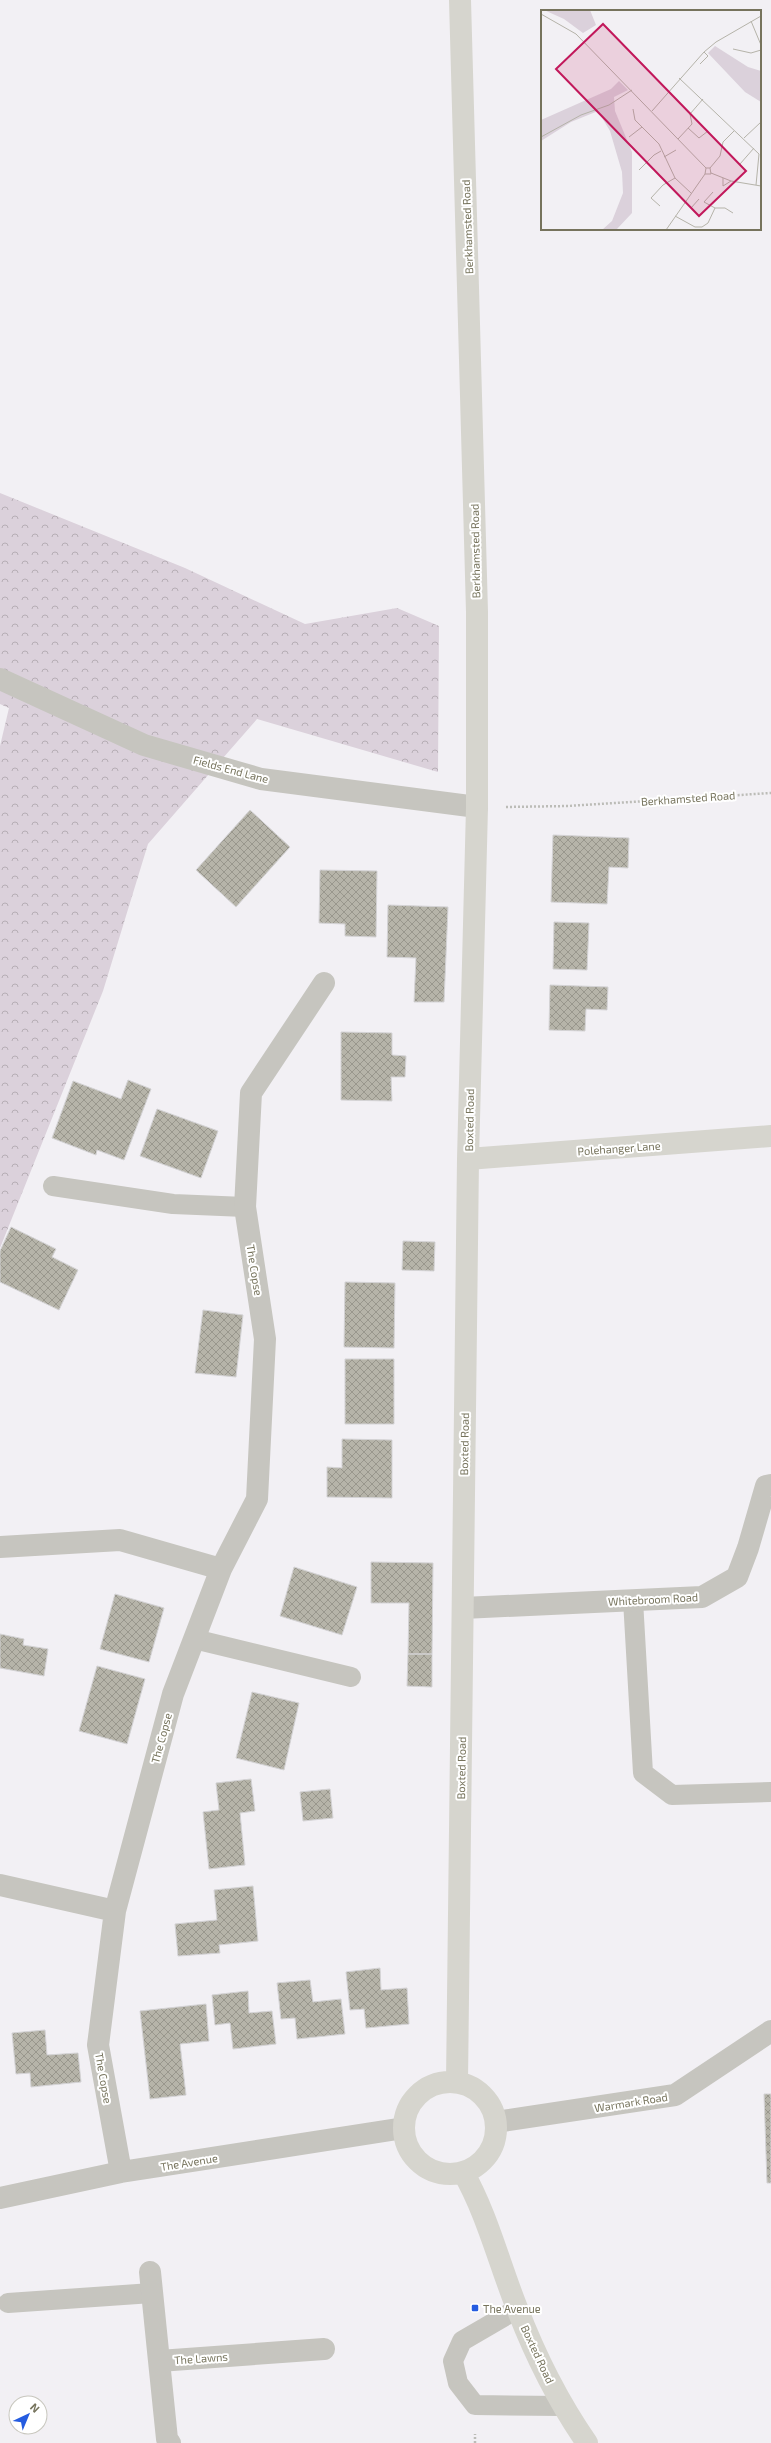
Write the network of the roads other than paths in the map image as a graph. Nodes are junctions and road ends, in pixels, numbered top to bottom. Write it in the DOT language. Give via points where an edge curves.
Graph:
graph roads {
  1 [pos="460,0"];
  2 [pos="0,679"];
  3 [pos="477,807"];
  4 [pos="324,983"];
  5 [pos="771,1136"];
  6 [pos="468,1159"];
  7 [pos="53,1186"];
  8 [pos="245,1207"];
  9 [pos="771,1484"];
  10 [pos="0,1546"];
  11 [pos="221,1570"];
  12 [pos="633,1600"];
  13 [pos="462,1608"];
  14 [pos="194,1639"];
  15 [pos="351,1677"];
  16 [pos="771,1792"];
  17 [pos="0,1885"];
  18 [pos="115,1911"];
  19 [pos="771,2031"];
  20 [pos="457,2082"];
  21 [pos="496,2122"];
  22 [pos="404,2128"];
  23 [pos="121,2172"];
  24 [pos="463,2172"];
  25 [pos="0,2198"];
  26 [pos="151,2282"];
  27 [pos="8,2303"];
  28 [pos="517,2309"];
  29 [pos="324,2349"];
  30 [pos="159,2361"];
  31 [pos="562,2406"];
  32 [pos="170,2443"];
  33 [pos="587,2443"];
  1 -- 3 [label="street, Berkhamsted Road" via="477,612"];
  2 -- 3 [label="street, Fields End Lane" via="144,745 261,779"];
  3 -- 6 [label="street, Boxted Road"];
  4 -- 8 [label="street, The Copse" via="251,1093"];
  5 -- 6 [label="street, Polehanger Lane"];
  6 -- 13 [label="street, Boxted Road"];
  7 -- 8 [label="lane" via="174,1204"];
  8 -- 11 [label="street, The Copse" via="266,1339 257,1499"];
  9 -- 12 [label="street, Whitebroom Road" via="766,1486 737,1577 702,1597"];
  10 -- 11 [label="street" via="120,1540"];
  11 -- 14 [label="street, The Copse"];
  12 -- 13 [label="street, Whitebroom Road"];
  12 -- 16 [label="lane" via="643,1773 672,1795"];
  13 -- 20 [label="street, Boxted Road"];
  14 -- 15 [label="lane"];
  14 -- 18 [label="street, The Copse" via="173,1694"];
  17 -- 18 [label="street"];
  18 -- 23 [label="street, The Copse" via="98,2045"];
  19 -- 21 [label="street, Warmark Road" via="675,2095"];
  20 -- 21 [label="street" via="471,2086 483,2095 492,2108"];
  20 -- 22 [label="street" via="441,2082 426,2088 414,2098 406,2113"];
  21 -- 24 [label="street" via="496,2135 492,2147 475,2166"];
  22 -- 23 [label="street, The Avenue"];
  22 -- 24 [label="street" via="406,2142 413,2155 423,2165 449,2174"];
  23 -- 25 [label="street, The Avenue"];
  24 -- 28 [label="street, Boxted Road" via="474,2190"];
  26 -- 27 [label="lane"];
  26 -- 30 [label="street"];
  28 -- 31 [label="street, Boxted Road"];
  28 -- 31 [label="lane" via="462,2341 453,2360 458,2383 475,2405"];
  29 -- 30 [label="street, The Lawns"];
  30 -- 32 [label="street, The Lawns" via="167,2439"];
  31 -- 33 [label="street, Boxted Road"];
}
